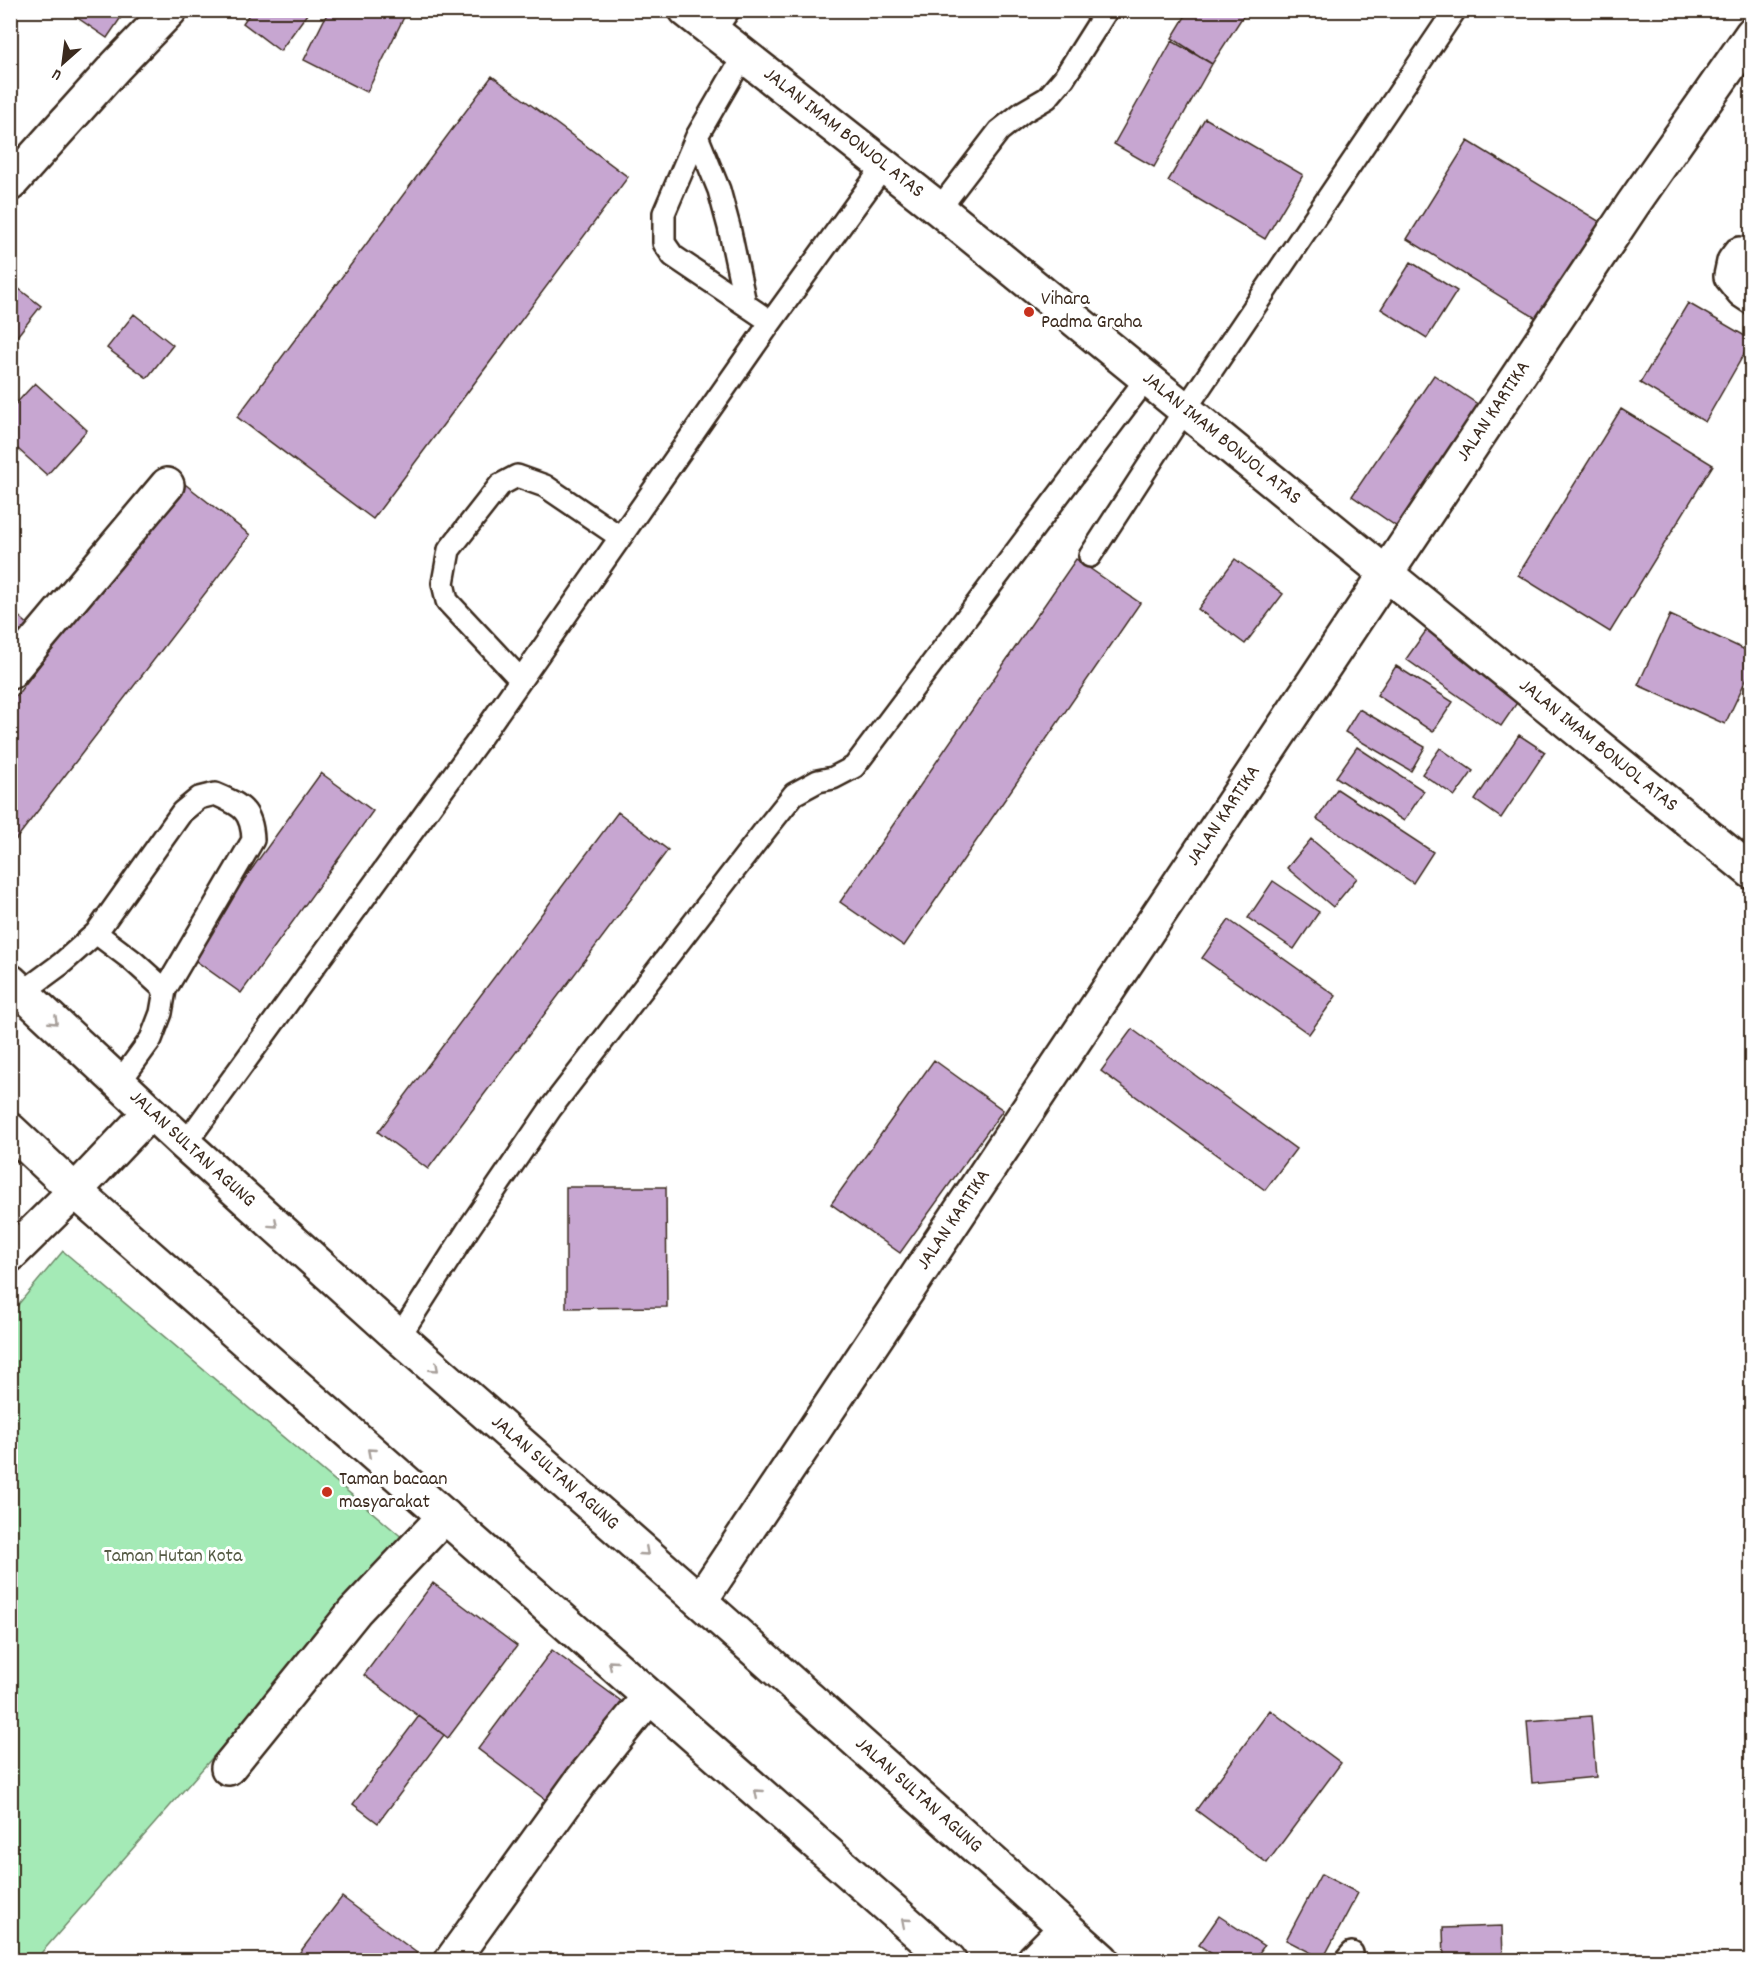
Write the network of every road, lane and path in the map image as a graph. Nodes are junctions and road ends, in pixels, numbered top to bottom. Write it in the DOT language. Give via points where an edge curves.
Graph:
graph roads {
  1 [pos="170,10"];
  2 [pos="686,10"];
  3 [pos="1107,10"];
  4 [pos="1455,10"];
  5 [pos="721,21"];
  6 [pos="1752,34"];
  7 [pos="744,55"];
  8 [pos="697,136"];
  9 [pos="884,166"];
  10 [pos="10,184"];
  11 [pos="939,210"];
  12 [pos="1752,257"];
  13 [pos="1752,297"];
  14 [pos="745,303"];
  15 [pos="771,321"];
  16 [pos="1146,379"];
  17 [pos="1184,411"];
  18 [pos="167,485"];
  19 [pos="620,537"];
  20 [pos="1090,556"];
  21 [pos="1387,575"];
  22 [pos="10,672"];
  23 [pos="520,679"];
  24 [pos="1752,872"];
  25 [pos="96,933"];
  26 [pos="17,987"];
  27 [pos="165,990"];
  28 [pos="119,1083"];
  29 [pos="150,1112"];
  30 [pos="10,1130"];
  31 [pos="185,1144"];
  32 [pos="75,1191"];
  33 [pos="10,1255"];
  34 [pos="399,1337"];
  35 [pos="445,1516"];
  36 [pos="700,1601"];
  37 [pos="649,1696"];
  38 [pos="228,1768"];
  39 [pos="1065,1929"];
  40 [pos="452,1960"];
  41 [pos="949,1960"];
  42 [pos="1034,1960"];
  43 [pos="1102,1960"];
  1 -- 10 [label="street"];
  2 -- 5 [label="street, JALAN IMAM BONJOL ATAS"];
  3 -- 11 [label="lane" via="1064,78 1047,98 999,131"];
  4 -- 17 [label="lane"];
  5 -- 7 [label="street, JALAN IMAM BONJOL ATAS"];
  6 -- 21 [label="street, JALAN KARTIKA" via="1633,204"];
  7 -- 8 [label="lane"];
  7 -- 9 [label="street, JALAN IMAM BONJOL ATAS"];
  8 -- 14 [label="lane" via="719,190"];
  8 -- 14 [label="lane" via="664,213 664,243 673,256"];
  9 -- 11 [label="street, JALAN IMAM BONJOL ATAS"];
  9 -- 15 [label="lane"];
  11 -- 16 [label="street, JALAN IMAM BONJOL ATAS"];
  12 -- 13 [label="street" via="1740,254 1731,276"];
  14 -- 15 [label="lane"];
  15 -- 19 [label="lane"];
  16 -- 17 [label="street, JALAN IMAM BONJOL ATAS"];
  16 -- 34 [label="lane" via="854,767 794,794 765,829 551,1108"];
  17 -- 20 [label="lane"];
  17 -- 21 [label="street, JALAN IMAM BONJOL ATAS"];
  18 -- 22 [label="street"];
  19 -- 23 [label="lane"];
  19 -- 23 [label="lane" via="545,486 517,476 500,485 449,550 442,583 447,601"];
  21 -- 24 [label="street, JALAN IMAM BONJOL ATAS"];
  21 -- 36 [label="street, JALAN KARTIKA"];
  23 -- 31 [label="lane"];
  25 -- 26 [label="lane" via="61,964"];
  25 -- 27 [label="lane"];
  25 -- 27 [label="lane" via="182,812 199,798 215,794 246,810 253,840"];
  26 -- 28 [label="street, JALAN SULTAN AGUNG, one-way"];
  27 -- 28 [label="lane" via="151,1039"];
  28 -- 29 [label="street, JALAN SULTAN AGUNG"];
  29 -- 31 [label="street, JALAN SULTAN AGUNG"];
  29 -- 32 [label="street"];
  30 -- 32 [label="street"];
  31 -- 34 [label="street, JALAN SULTAN AGUNG, one-way"];
  32 -- 33 [label="street"];
  35 -- 32 [label="street, one-way"];
  34 -- 36 [label="street, JALAN SULTAN AGUNG, one-way"];
  37 -- 35 [label="street, one-way"];
  35 -- 38 [label="street" via="355,1611"];
  36 -- 39 [label="street, JALAN SULTAN AGUNG"];
  37 -- 40 [label="street" via="581,1781"];
  41 -- 37 [label="street, one-way"];
  39 -- 42 [label="street"];
  39 -- 43 [label="street, JALAN SULTAN AGUNG"];
}
